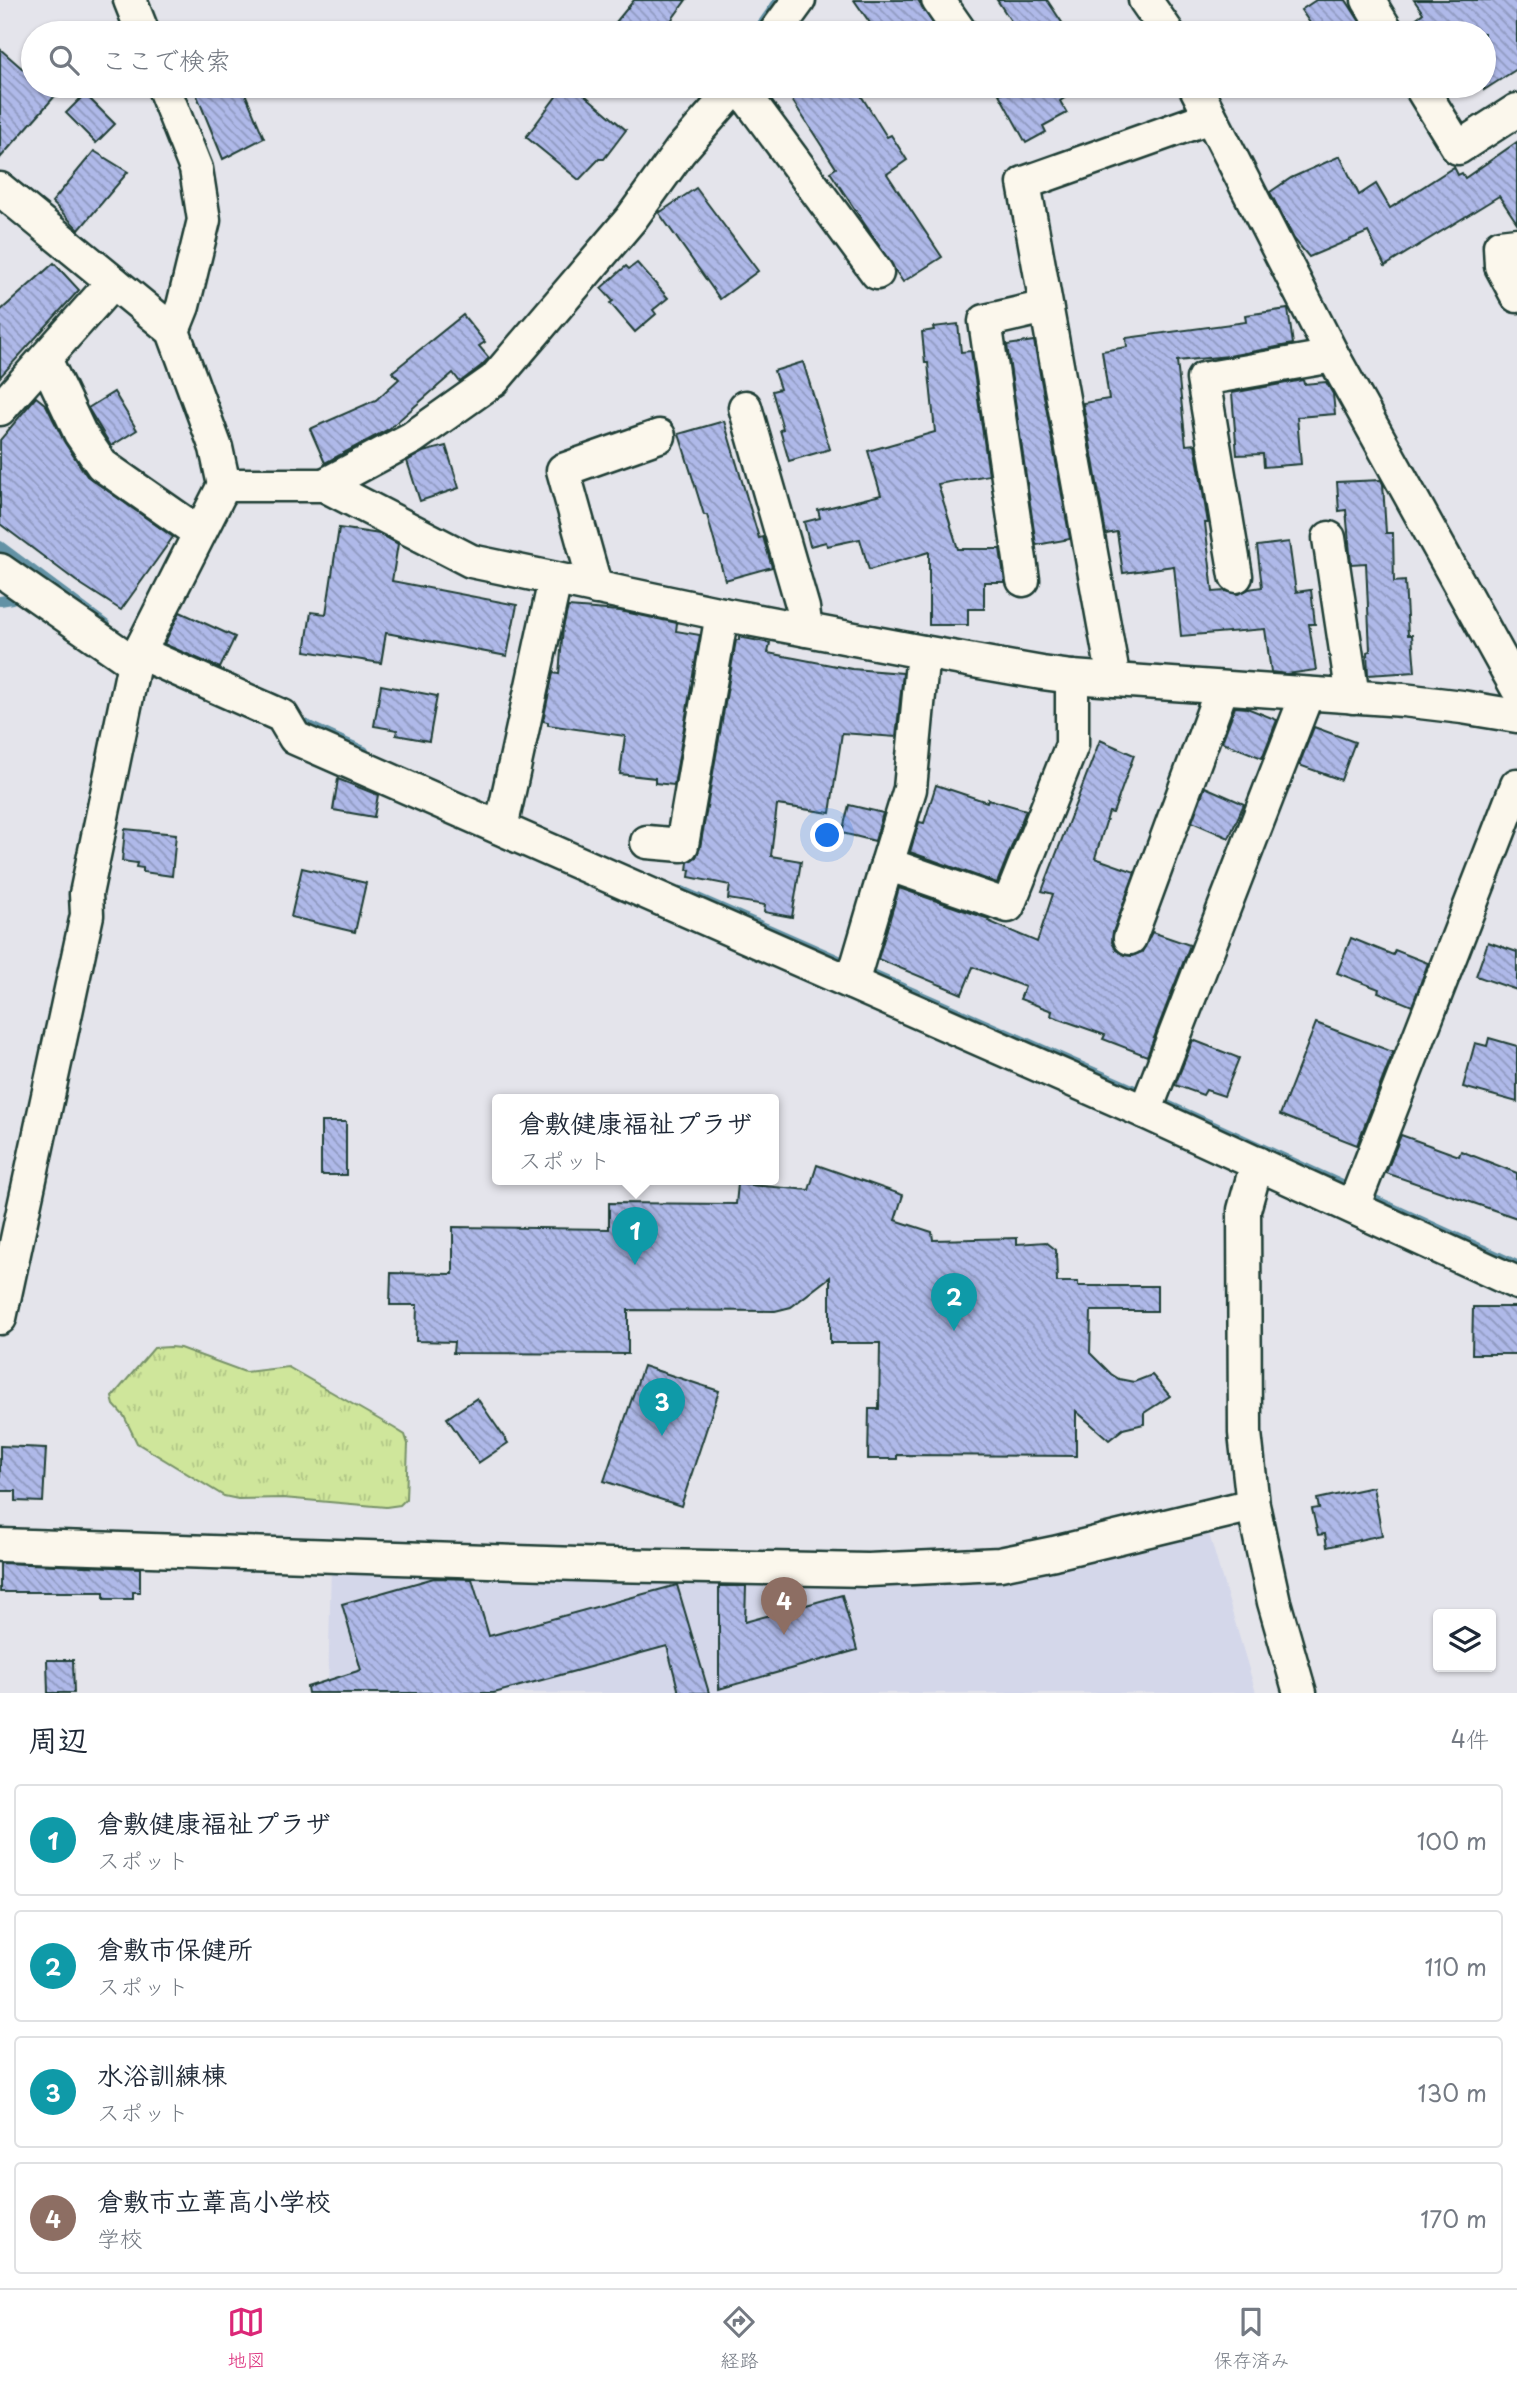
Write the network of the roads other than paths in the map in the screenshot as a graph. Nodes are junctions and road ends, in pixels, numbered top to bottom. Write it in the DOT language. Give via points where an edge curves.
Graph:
graph roads {
  1 [pos="130,0"];
  2 [pos="799,0"];
  3 [pos="937,0"];
  4 [pos="1145,0"];
  5 [pos="1368,0"];
  6 [pos="138,21"];
  7 [pos="784,21"];
  8 [pos="952,21"];
  9 [pos="1160,21"];
  10 [pos="1381,21"];
  11 [pos="168,98"];
  12 [pos="727,98"];
  13 [pos="747,98"];
  14 [pos="1201,98"];
  15 [pos="1427,98"];
  16 [pos="1517,110"];
  17 [pos="1210,117"];
  18 [pos="2,195"];
  19 [pos="1517,244"];
  20 [pos="877,273"];
  21 [pos="113,282"];
  22 [pos="1517,296"];
  23 [pos="1046,307"];
  24 [pos="173,331"];
  25 [pos="1333,356"];
  26 [pos="45,359"];
  27 [pos="745,407"];
  28 [pos="0,409"];
  29 [pos="659,436"];
  30 [pos="225,485"];
  31 [pos="324,485"];
  32 [pos="199,533"];
  33 [pos="1329,538"];
  34 [pos="0,569"];
  35 [pos="1236,576"];
  36 [pos="555,580"];
  37 [pos="1023,580"];
  38 [pos="596,588"];
  39 [pos="722,614"];
  40 [pos="806,630"];
  41 [pos="923,652"];
  42 [pos="136,657"];
  43 [pos="1072,677"];
  44 [pos="1114,680"];
  45 [pos="1222,688"];
  46 [pos="1517,688"];
  47 [pos="1307,694"];
  48 [pos="1353,697"];
  49 [pos="1517,716"];
  50 [pos="1517,785"];
  51 [pos="503,819"];
  52 [pos="647,842"];
  53 [pos="887,864"];
  54 [pos="1130,938"];
  55 [pos="855,974"];
  56 [pos="1149,1103"];
  57 [pos="1257,1163"];
  58 [pos="1357,1199"];
  59 [pos="1517,1283"];
  60 [pos="0,1318"];
  61 [pos="1252,1504"];
  62 [pos="0,1545"];
  63 [pos="1300,1693"];
  1 -- 6 [label="street"];
  2 -- 7 [label="street"];
  3 -- 8 [label="street"];
  4 -- 9 [label="street"];
  5 -- 10 [label="street"];
  11 -- 24 [label="street" via="196,169 204,220"];
  12 -- 31 [label="street" via="494,380 412,438"];
  13 -- 20 [label="street"];
  14 -- 17 [label="street"];
  15 -- 16 [label="street" via="1458,148"];
  17 -- 23 [label="street" via="1024,183"];
  17 -- 25 [label="street"];
  18 -- 21 [label="street"];
  19 -- 22 [label="street" via="1500,246 1501,266"];
  21 -- 24 [label="street"];
  21 -- 26 [label="street"];
  23 -- 37 [label="street" via="985,321"];
  23 -- 44 [label="street"];
  24 -- 30 [label="street"];
  25 -- 35 [label="street" via="1203,379"];
  25 -- 46 [label="street"];
  26 -- 28 [label="street"];
  26 -- 32 [label="street" via="79,433 102,466"];
  27 -- 40 [label="street"];
  29 -- 38 [label="street" via="563,470"];
  30 -- 31 [label="street"];
  30 -- 32 [label="street"];
  31 -- 36 [label="street" via="471,561"];
  32 -- 42 [label="street"];
  33 -- 48 [label="street"];
  34 -- 42 [label="street"];
  36 -- 38 [label="street"];
  36 -- 51 [label="street"];
  38 -- 39 [label="street"];
  39 -- 40 [label="street"];
  39 -- 52 [label="street" via="682,845"];
  40 -- 41 [label="street"];
  41 -- 43 [label="street"];
  41 -- 53 [label="street" via="910,789"];
  42 -- 51 [label="street" via="282,716 295,738"];
  42 -- 60 [label="street" via="86,894 82,940"];
  43 -- 44 [label="street"];
  43 -- 53 [label="street" via="1072,745 1008,906"];
  44 -- 45 [label="street"];
  45 -- 47 [label="street"];
  45 -- 54 [label="street"];
  47 -- 48 [label="street"];
  47 -- 56 [label="street"];
  48 -- 49 [label="street"];
  50 -- 58 [label="street"];
  51 -- 55 [label="street"];
  53 -- 55 [label="street"];
  55 -- 56 [label="street"];
  56 -- 57 [label="street"];
  57 -- 58 [label="street"];
  57 -- 61 [label="street" via="1244,1210 1243,1248 1245,1433"];
  58 -- 59 [label="street"];
  61 -- 62 [label="street" via="1000,1564 868,1570"];
  61 -- 63 [label="street"];
}
